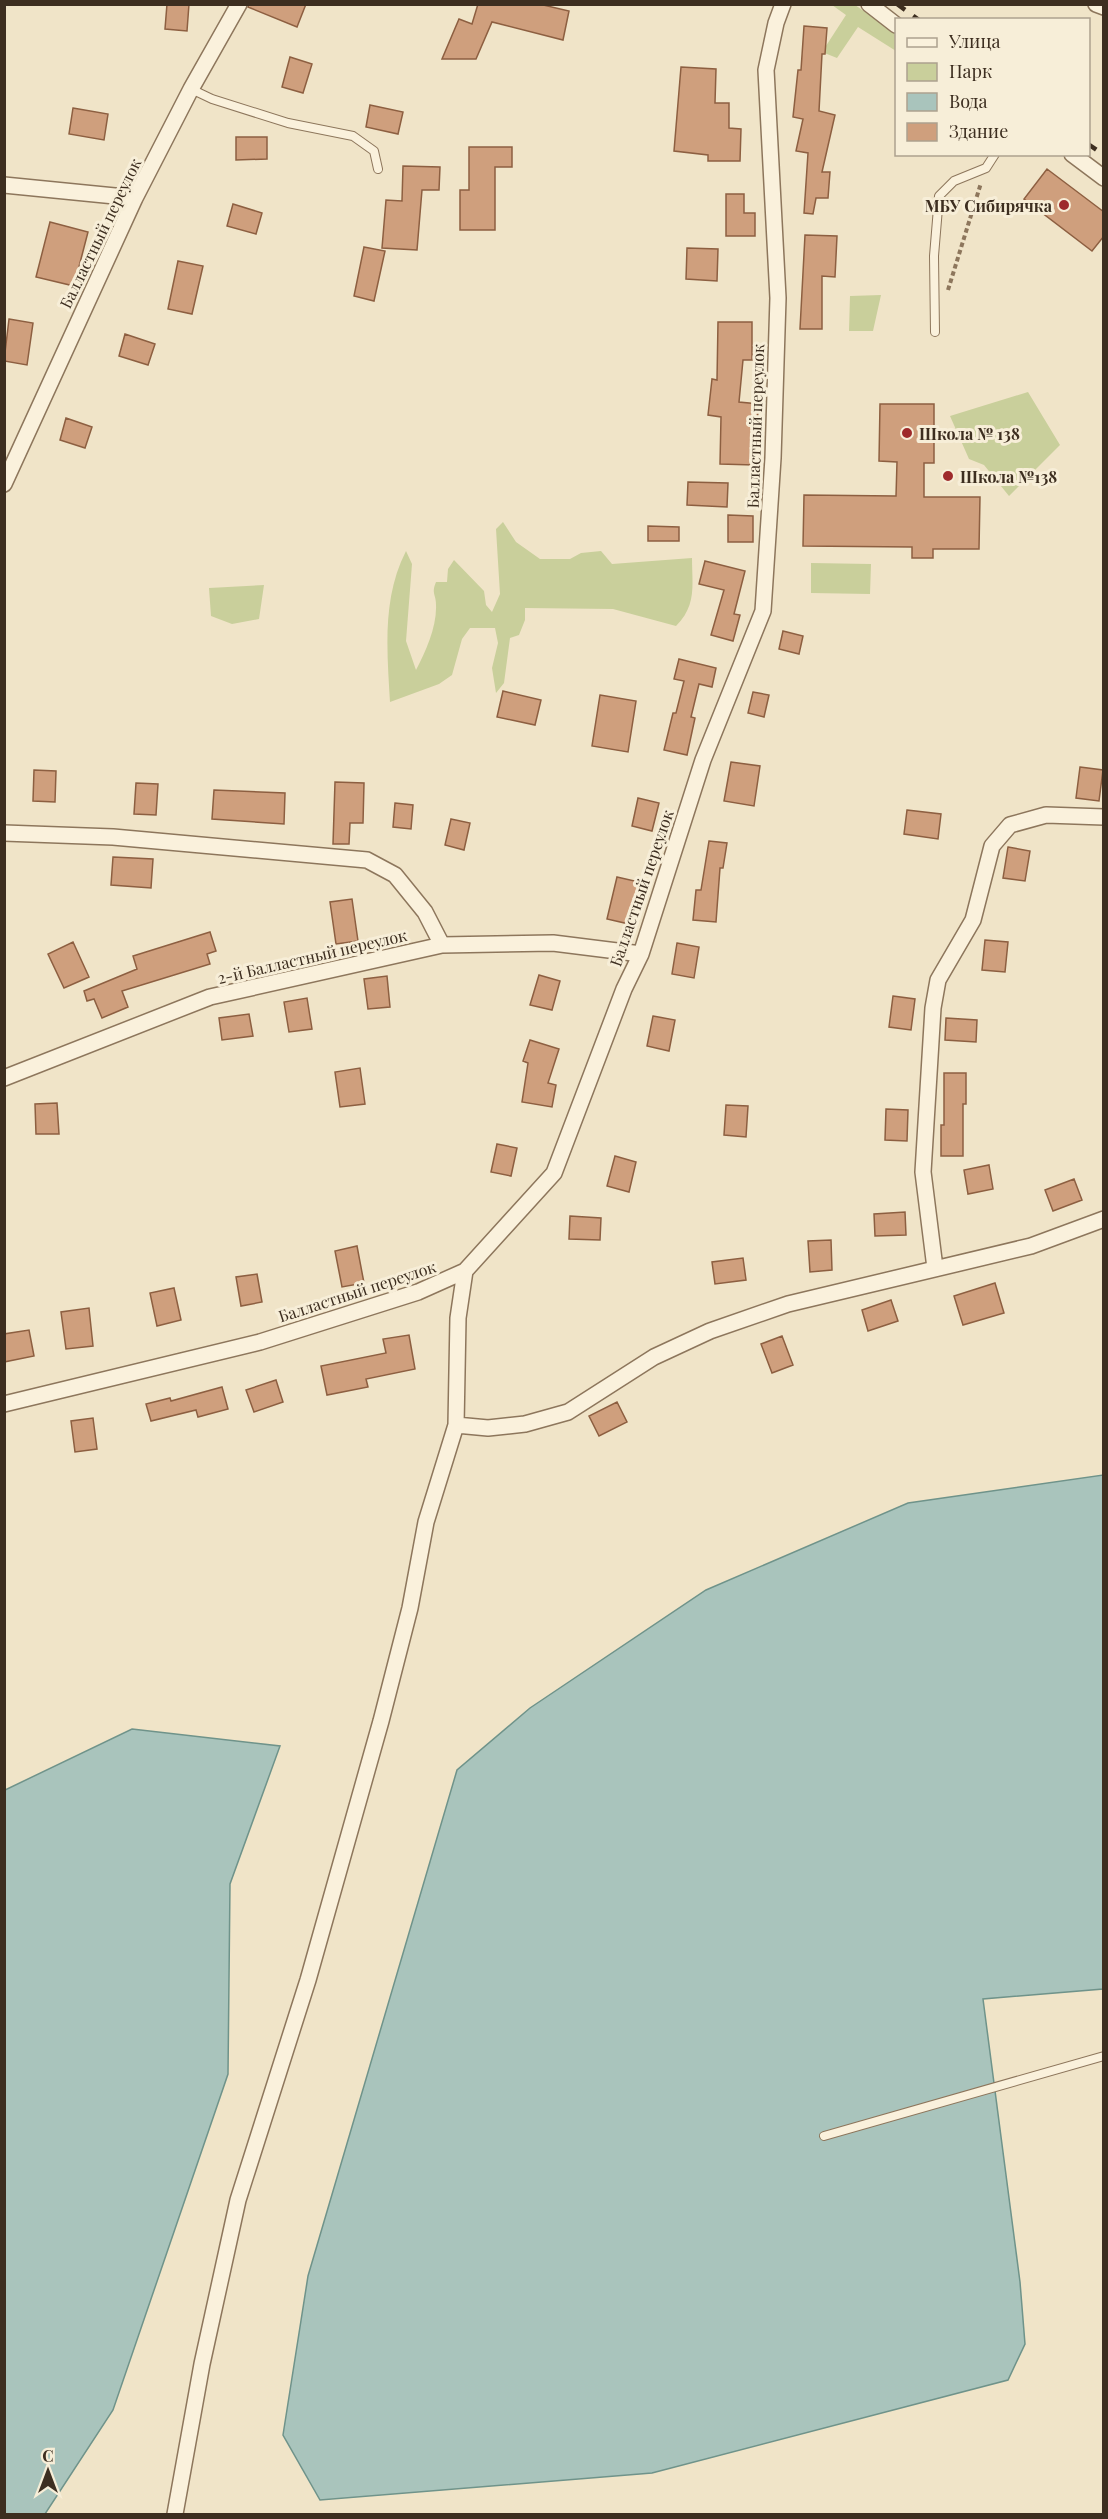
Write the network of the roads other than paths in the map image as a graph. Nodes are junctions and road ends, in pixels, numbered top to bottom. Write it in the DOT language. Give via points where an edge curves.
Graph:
graph roads {
  1 [pos="239,4"];
  2 [pos="783,4"];
  3 [pos="869,4"];
  4 [pos="1096,4"];
  5 [pos="1104,8"];
  6 [pos="895,24"];
  7 [pos="191,89"];
  8 [pos="994,156"];
  9 [pos="1075,156"];
  10 [pos="378,169"];
  11 [pos="1104,178"];
  12 [pos="4,185"];
  13 [pos="135,198"];
  14 [pos="935,332"];
  15 [pos="4,484"];
  16 [pos="1104,817"];
  17 [pos="4,833"];
  18 [pos="442,945"];
  19 [pos="641,954"];
  20 [pos="4,1078"];
  21 [pos="1104,1219"];
  22 [pos="935,1268"];
  23 [pos="465,1271"];
  24 [pos="4,1404"];
  25 [pos="456,1425"];
  26 [pos="1104,2056"];
  27 [pos="824,2136"];
  28 [pos="176,2514"];
  1 -- 7 [label="street, Балластный переулок"];
  2 -- 19 [label="street, Балластный переулок" via="766,70 778,298 764,611 703,760"];
  3 -- 6 [label="street"];
  4 -- 5 [label="street"];
  7 -- 10 [label="lane" via="288,123 353,136 374,152"];
  7 -- 13 [label="street, Балластный переулок"];
  8 -- 14 [label="lane" via="986,168 954,181 939,195 934,255"];
  9 -- 11 [label="street"];
  12 -- 13 [label="street"];
  13 -- 15 [label="street, Балластный переулок"];
  16 -- 22 [label="street" via="1046,815 1010,825 992,846 973,920 938,980 923,1172"];
  17 -- 18 [label="street" via="113,837 367,860 395,875 425,912"];
  18 -- 19 [label="street, 2-й Балластный переулок" via="553,943"];
  18 -- 20 [label="street, 2-й Балластный переулок" via="210,997"];
  19 -- 23 [label="street, Балластный переулок" via="554,1173"];
  21 -- 22 [label="street" via="1031,1245"];
  22 -- 25 [label="street" via="788,1304 710,1331 654,1357 567,1412 525,1424 488,1428"];
  23 -- 24 [label="street, Балластный переулок" via="418,1292 260,1342"];
  23 -- 25 [label="street" via="458,1318"];
  25 -- 28 [label="street" via="426,1522 410,1608 381,1721 311,1968 238,2200 202,2364"];
  26 -- 27 [label="lane"];
}
